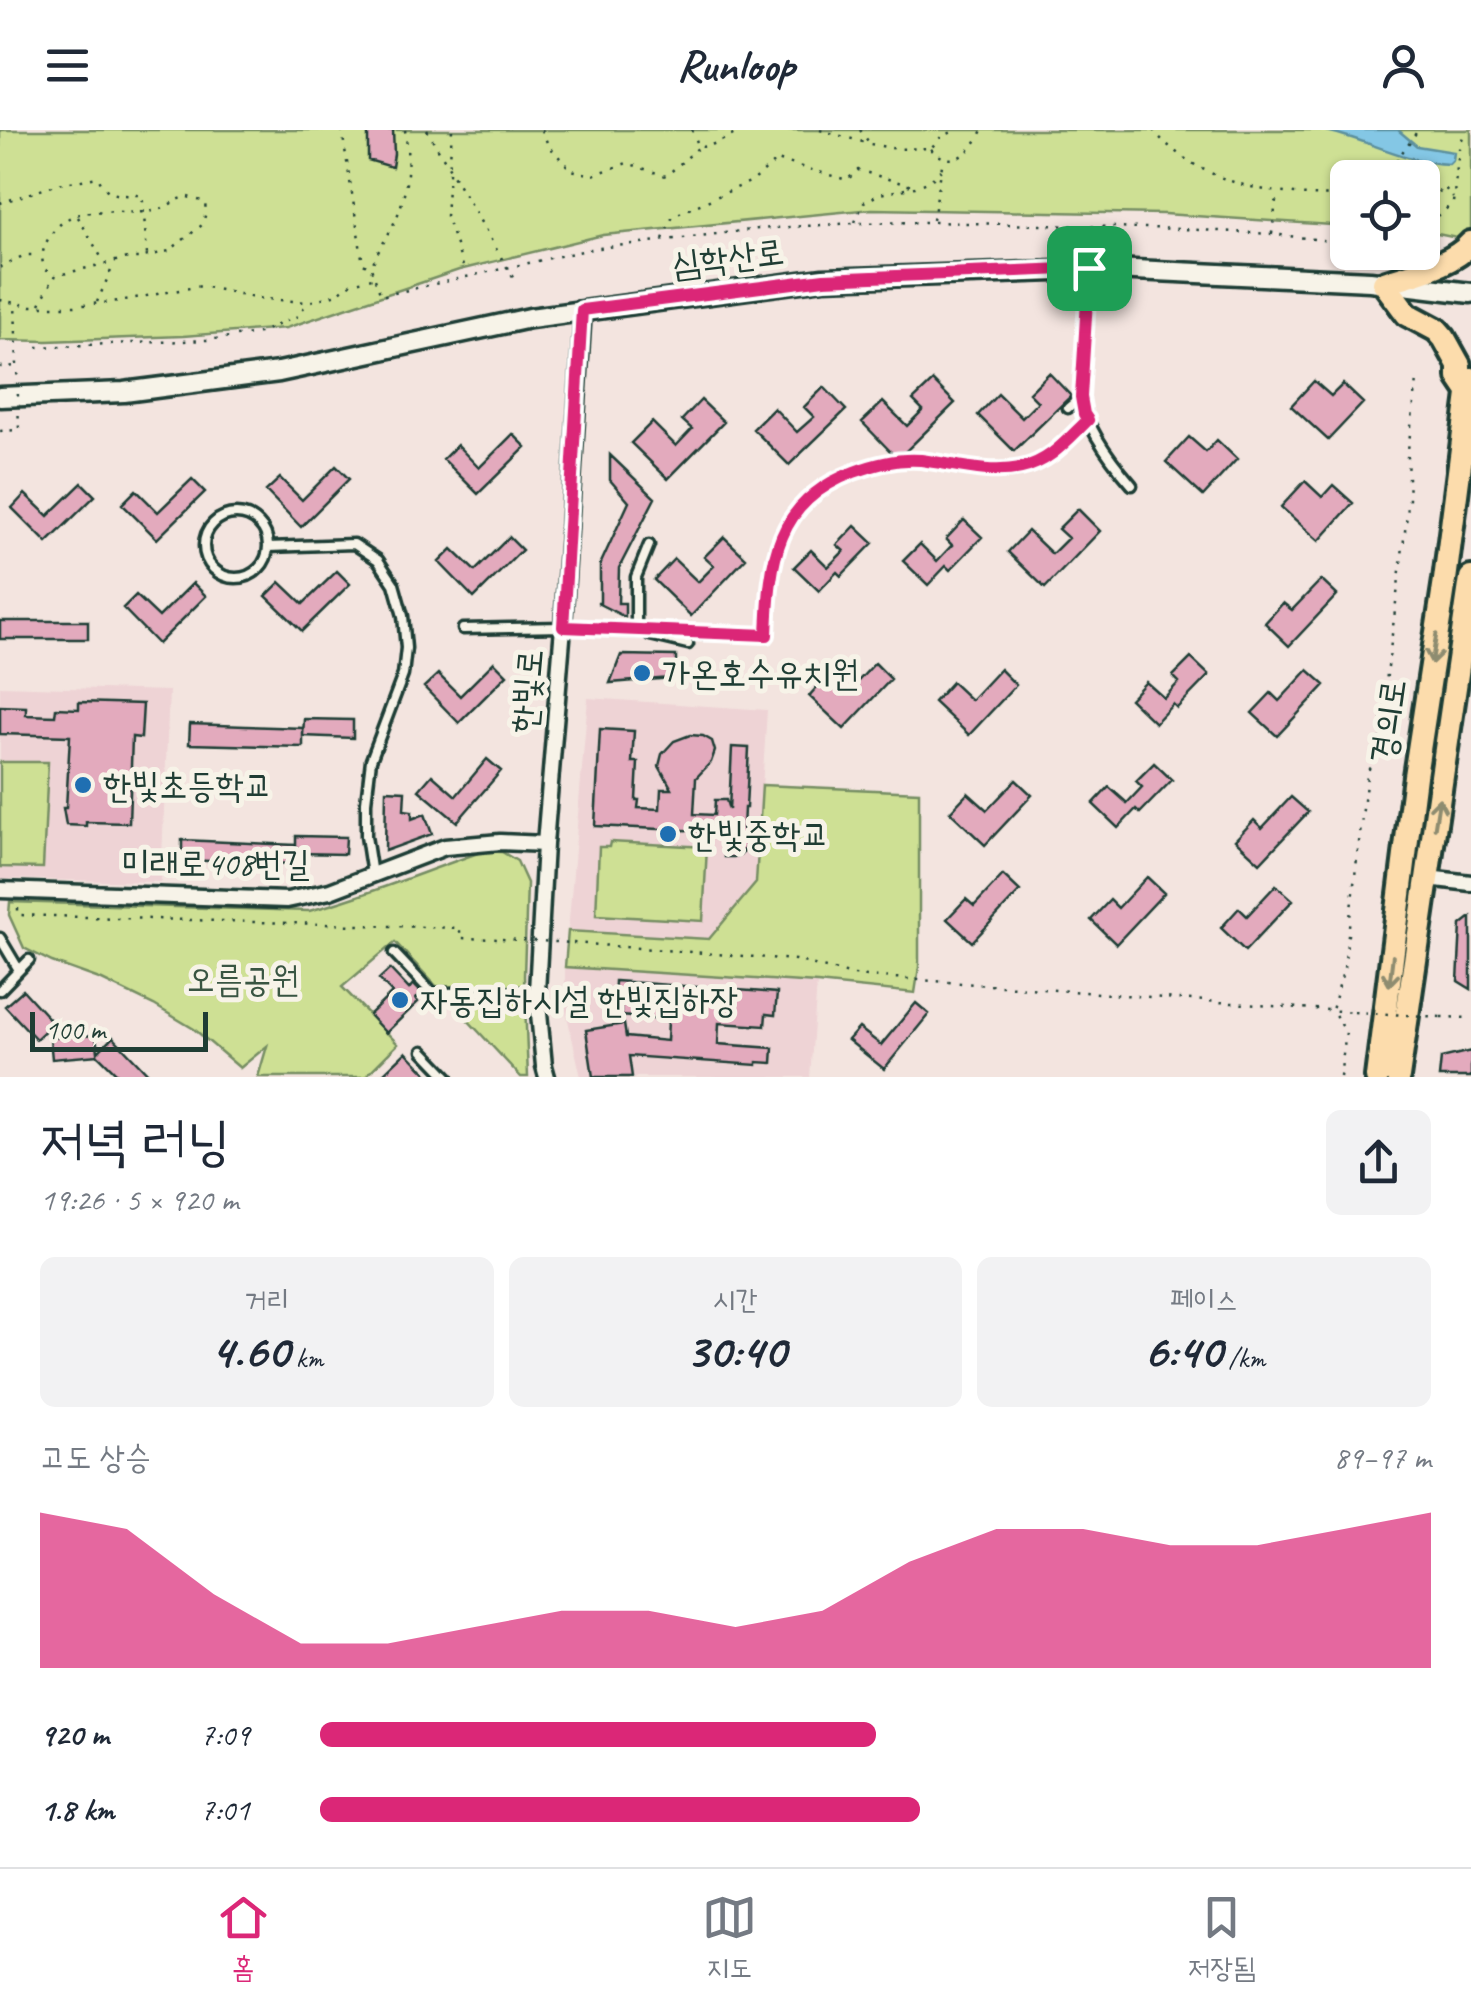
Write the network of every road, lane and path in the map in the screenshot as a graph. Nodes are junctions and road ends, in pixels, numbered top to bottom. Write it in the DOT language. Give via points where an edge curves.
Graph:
graph roads {
  1 [pos="342,130"];
  2 [pos="405,130"];
  3 [pos="427,130"];
  4 [pos="452,130"];
  5 [pos="542,130"];
  6 [pos="692,130"];
  7 [pos="746,130"];
  8 [pos="820,130"];
  9 [pos="860,130"];
  10 [pos="942,130"];
  11 [pos="957,130"];
  12 [pos="982,130"];
  13 [pos="1153,130"];
  14 [pos="1465,130"];
  15 [pos="1417,131"];
  16 [pos="941,137"];
  17 [pos="870,144"];
  18 [pos="700,147"];
  19 [pos="930,148"];
  20 [pos="943,157"];
  21 [pos="1397,160"];
  22 [pos="942,168"];
  23 [pos="915,187"];
  24 [pos="1440,190"];
  25 [pos="1277,191"];
  26 [pos="1330,196"];
  27 [pos="1454,199"];
  28 [pos="0,202"];
  29 [pos="143,212"];
  30 [pos="1440,214"];
  31 [pos="77,216"];
  32 [pos="933,222"];
  33 [pos="854,224"];
  34 [pos="1272,234"];
  35 [pos="663,239"];
  36 [pos="1330,241"];
  37 [pos="1471,244"];
  38 [pos="41,255"];
  39 [pos="147,256"];
  40 [pos="115,262"];
  41 [pos="106,264"];
  42 [pos="0,267"];
  43 [pos="371,268"];
  44 [pos="1089,268"];
  45 [pos="464,269"];
  46 [pos="54,277"];
  47 [pos="374,278"];
  48 [pos="515,281"];
  49 [pos="1384,283"];
  50 [pos="1471,293"];
  51 [pos="0,300"];
  52 [pos="308,302"];
  53 [pos="16,303"];
  54 [pos="97,303"];
  55 [pos="39,306"];
  56 [pos="582,310"];
  57 [pos="37,348"];
  58 [pos="17,366"];
  59 [pos="0,367"];
  60 [pos="1418,381"];
  61 [pos="1470,385"];
  62 [pos="0,397"];
  63 [pos="1081,397"];
  64 [pos="1068,408"];
  65 [pos="1088,420"];
  66 [pos="0,431"];
  67 [pos="1132,484"];
  68 [pos="649,546"];
  69 [pos="268,547"];
  70 [pos="1471,578"];
  71 [pos="563,627"];
  72 [pos="463,628"];
  73 [pos="636,631"];
  74 [pos="688,644"];
  75 [pos="544,844"];
  76 [pos="372,876"];
  77 [pos="1427,878"];
  78 [pos="1471,883"];
  79 [pos="0,890"];
  80 [pos="18,908"];
  81 [pos="0,938"];
  82 [pos="394,953"];
  83 [pos="28,960"];
  84 [pos="20,970"];
  85 [pos="0,990"];
  86 [pos="538,992"];
  87 [pos="1332,1010"];
  88 [pos="1471,1018"];
  89 [pos="423,1051"];
  90 [pos="1382,1076"];
  91 [pos="448,1077"];
  92 [pos="547,1077"];
  93 [pos="1340,1077"];
  1 -- 43 [label="path" via="363,264"];
  2 -- 43 [label="path" via="404,191"];
  3 -- 48 [label="path, bridge"];
  4 -- 45 [label="path" via="446,216"];
  5 -- 18 [label="path" via="571,170 593,175 628,163 666,176"];
  6 -- 18 [label="path"];
  7 -- 18 [label="path"];
  8 -- 17 [label="path"];
  9 -- 17 [label="path"];
  10 -- 16 [label="path"];
  11 -- 16 [label="path"];
  12 -- 20 [label="path" via="971,150"];
  13 -- 25 [label="path" via="1206,172"];
  14 -- 27 [label="path"];
  15 -- 21 [label="path"];
  16 -- 19 [label="path"];
  17 -- 19 [label="path"];
  19 -- 20 [label="path"];
  20 -- 22 [label="path"];
  22 -- 23 [label="path"];
  22 -- 32 [label="path"];
  23 -- 33 [label="path" via="864,202"];
  23 -- 35 [label="path" via="858,170 847,180 778,160 754,180 673,216"];
  24 -- 27 [label="path" via="1444,187"];
  25 -- 26 [label="path"];
  25 -- 34 [label="path"];
  27 -- 30 [label="path"];
  28 -- 29 [label="path" via="98,178 115,196 141,195"];
  29 -- 31 [label="path"];
  29 -- 39 [label="path"];
  29 -- 39 [label="path" via="188,197 206,208 202,224 186,239"];
  31 -- 38 [label="path" via="58,228"];
  31 -- 41 [label="path"];
  32 -- 33 [label="path"];
  32 -- 34 [label="path"];
  33 -- 35 [label="path"];
  34 -- 36 [label="path"];
  35 -- 47 [label="path" via="381,296"];
  37 -- 49 [label="main road"];
  38 -- 42 [label="path"];
  38 -- 46 [label="path"];
  39 -- 40 [label="path"];
  40 -- 41 [label="path"];
  40 -- 54 [label="path"];
  41 -- 46 [label="path"];
  43 -- 47 [label="path"];
  44 -- 49 [label="street, 심학산로"];
  44 -- 56 [label="street, 심학산로" via="824,279"];
  44 -- 63 [label="lane"];
  46 -- 55 [label="path"];
  47 -- 52 [label="path"];
  49 -- 50 [label="street, 심학산로"];
  49 -- 61 [label="main road" via="1407,314 1444,338 1459,377"];
  51 -- 53 [label="path"];
  52 -- 54 [label="path" via="201,286"];
  52 -- 57 [label="path" via="296,316 259,333"];
  53 -- 55 [label="path"];
  53 -- 58 [label="path, bridge"];
  54 -- 55 [label="path"];
  56 -- 62 [label="street, 심학산로" via="279,372 124,392"];
  56 -- 71 [label="street, 한빛로"];
  58 -- 59 [label="path"];
  58 -- 66 [label="path, bridge" via="20,430"];
  60 -- 87 [label="path" via="1379,738 1366,775 1344,968"];
  61 -- 90 [label="main road, 경의로, one-way" via="1415,776"];
  63 -- 64 [label="lane"];
  63 -- 65 [label="lane"];
  65 -- 67 [label="lane"];
  65 -- 73 [label="lane" via="1046,460 1022,468 897,460 818,489 783,532 769,581 767,635"];
  68 -- 73 [label="lane" via="636,578"];
  69 -- 69 [label="lane" via="256,520 238,514 209,528 204,550 214,569 235,578 254,572"];
  69 -- 76 [label="lane" via="354,544 378,560 394,584 406,648 403,675 370,760 366,836"];
  77 -- 70 [label="main road, 경의로, one-way"];
  71 -- 72 [label="lane"];
  71 -- 73 [label="lane"];
  71 -- 75 [label="street, 한빛로"];
  73 -- 74 [label="lane"];
  75 -- 76 [label="street, 미래로408번길" via="445,847"];
  75 -- 86 [label="street, 한빛로"];
  76 -- 79 [label="street, 미래로408번길" via="287,900"];
  77 -- 78 [label="street"];
  77 -- 90 [label="main road, 경의로"];
  80 -- 87 [label="path, bridge" via="18,915 460,928 460,938 795,960 853,974"];
  81 -- 84 [label="lane"];
  82 -- 86 [label="lane" via="432,992"];
  83 -- 84 [label="lane"];
  84 -- 85 [label="lane"];
  86 -- 92 [label="street, 한빛로"];
  87 -- 88 [label="path, bridge"];
  87 -- 93 [label="path" via="1346,1032"];
  89 -- 91 [label="lane"];
}
